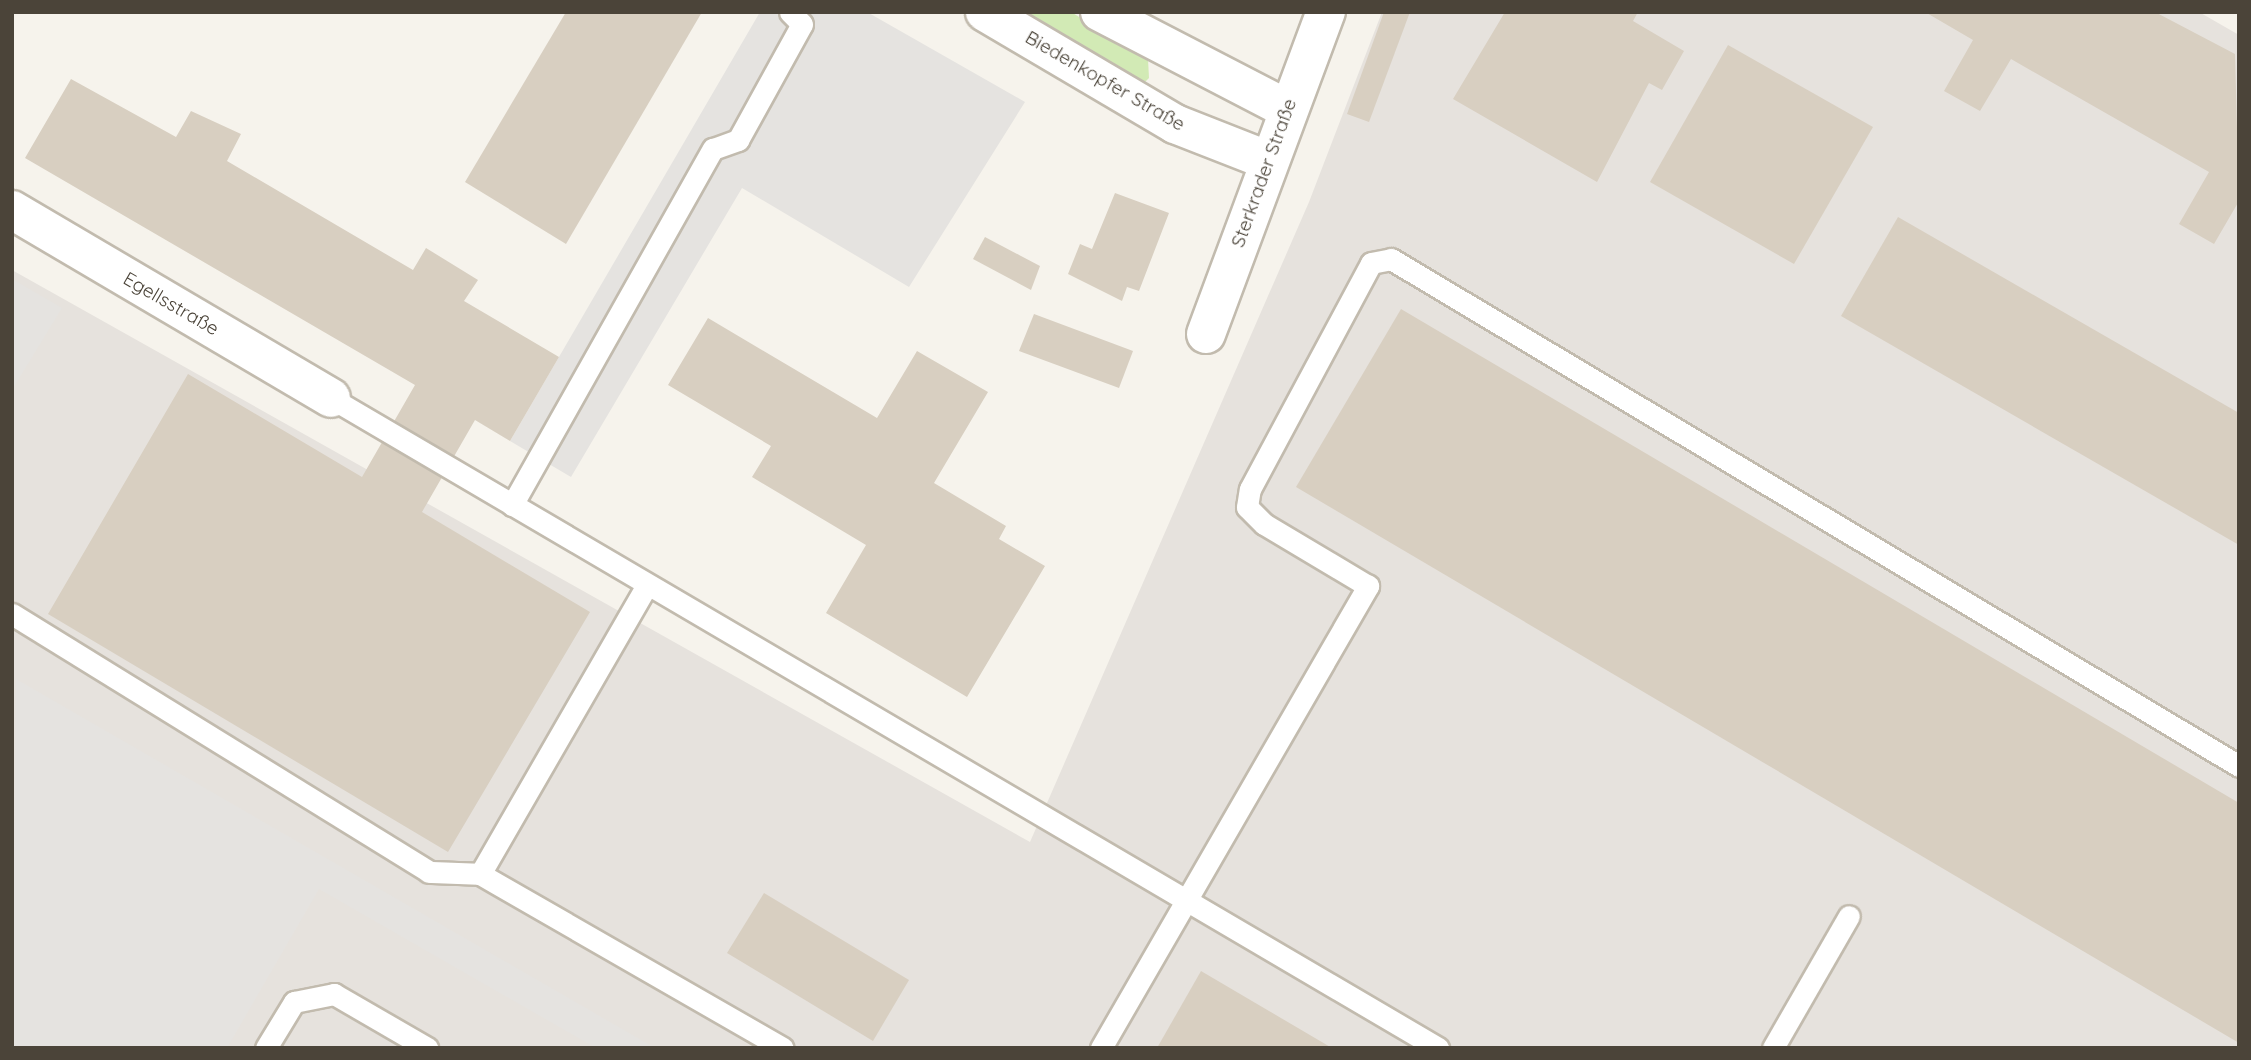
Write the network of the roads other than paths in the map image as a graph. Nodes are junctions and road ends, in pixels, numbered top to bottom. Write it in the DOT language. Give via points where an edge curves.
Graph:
graph roads {
  1 [pos="790,12"];
  2 [pos="985,12"];
  3 [pos="1100,12"];
  4 [pos="1326,12"];
  5 [pos="1287,108"];
  6 [pos="1268,160"];
  7 [pos="12,210"];
  8 [pos="1206,334"];
  9 [pos="331,398"];
  10 [pos="512,505"];
  11 [pos="647,585"];
  12 [pos="12,614"];
  13 [pos="2239,766"];
  14 [pos="480,873"];
  15 [pos="1190,901"];
  16 [pos="1849,916"];
  17 [pos="266,1048"];
  18 [pos="427,1048"];
  19 [pos="783,1048"];
  20 [pos="1101,1048"];
  21 [pos="1438,1048"];
  22 [pos="1773,1048"];
  1 -- 10 [label="lane" via="802,24 738,140 713,149"];
  2 -- 6 [label="street, Biedenkopfer Straße" via="1175,124"];
  3 -- 5 [label="street"];
  4 -- 5 [label="street, Sterkrader Straße"];
  5 -- 6 [label="street, Sterkrader Straße"];
  6 -- 8 [label="street, Sterkrader Straße"];
  7 -- 9 [label="street, Egellsstraße"];
  9 -- 10 [label="lane"];
  10 -- 11 [label="lane"];
  11 -- 14 [label="lane"];
  11 -- 15 [label="lane"];
  12 -- 14 [label="lane" via="429,872"];
  13 -- 15 [label="lane" via="1391,259 1371,263 1250,489 1247,507 1264,524 1368,586"];
  14 -- 19 [label="lane"];
  15 -- 20 [label="lane"];
  15 -- 21 [label="lane"];
  16 -- 22 [label="lane"];
  17 -- 18 [label="lane" via="294,1002 334,994"];
}
